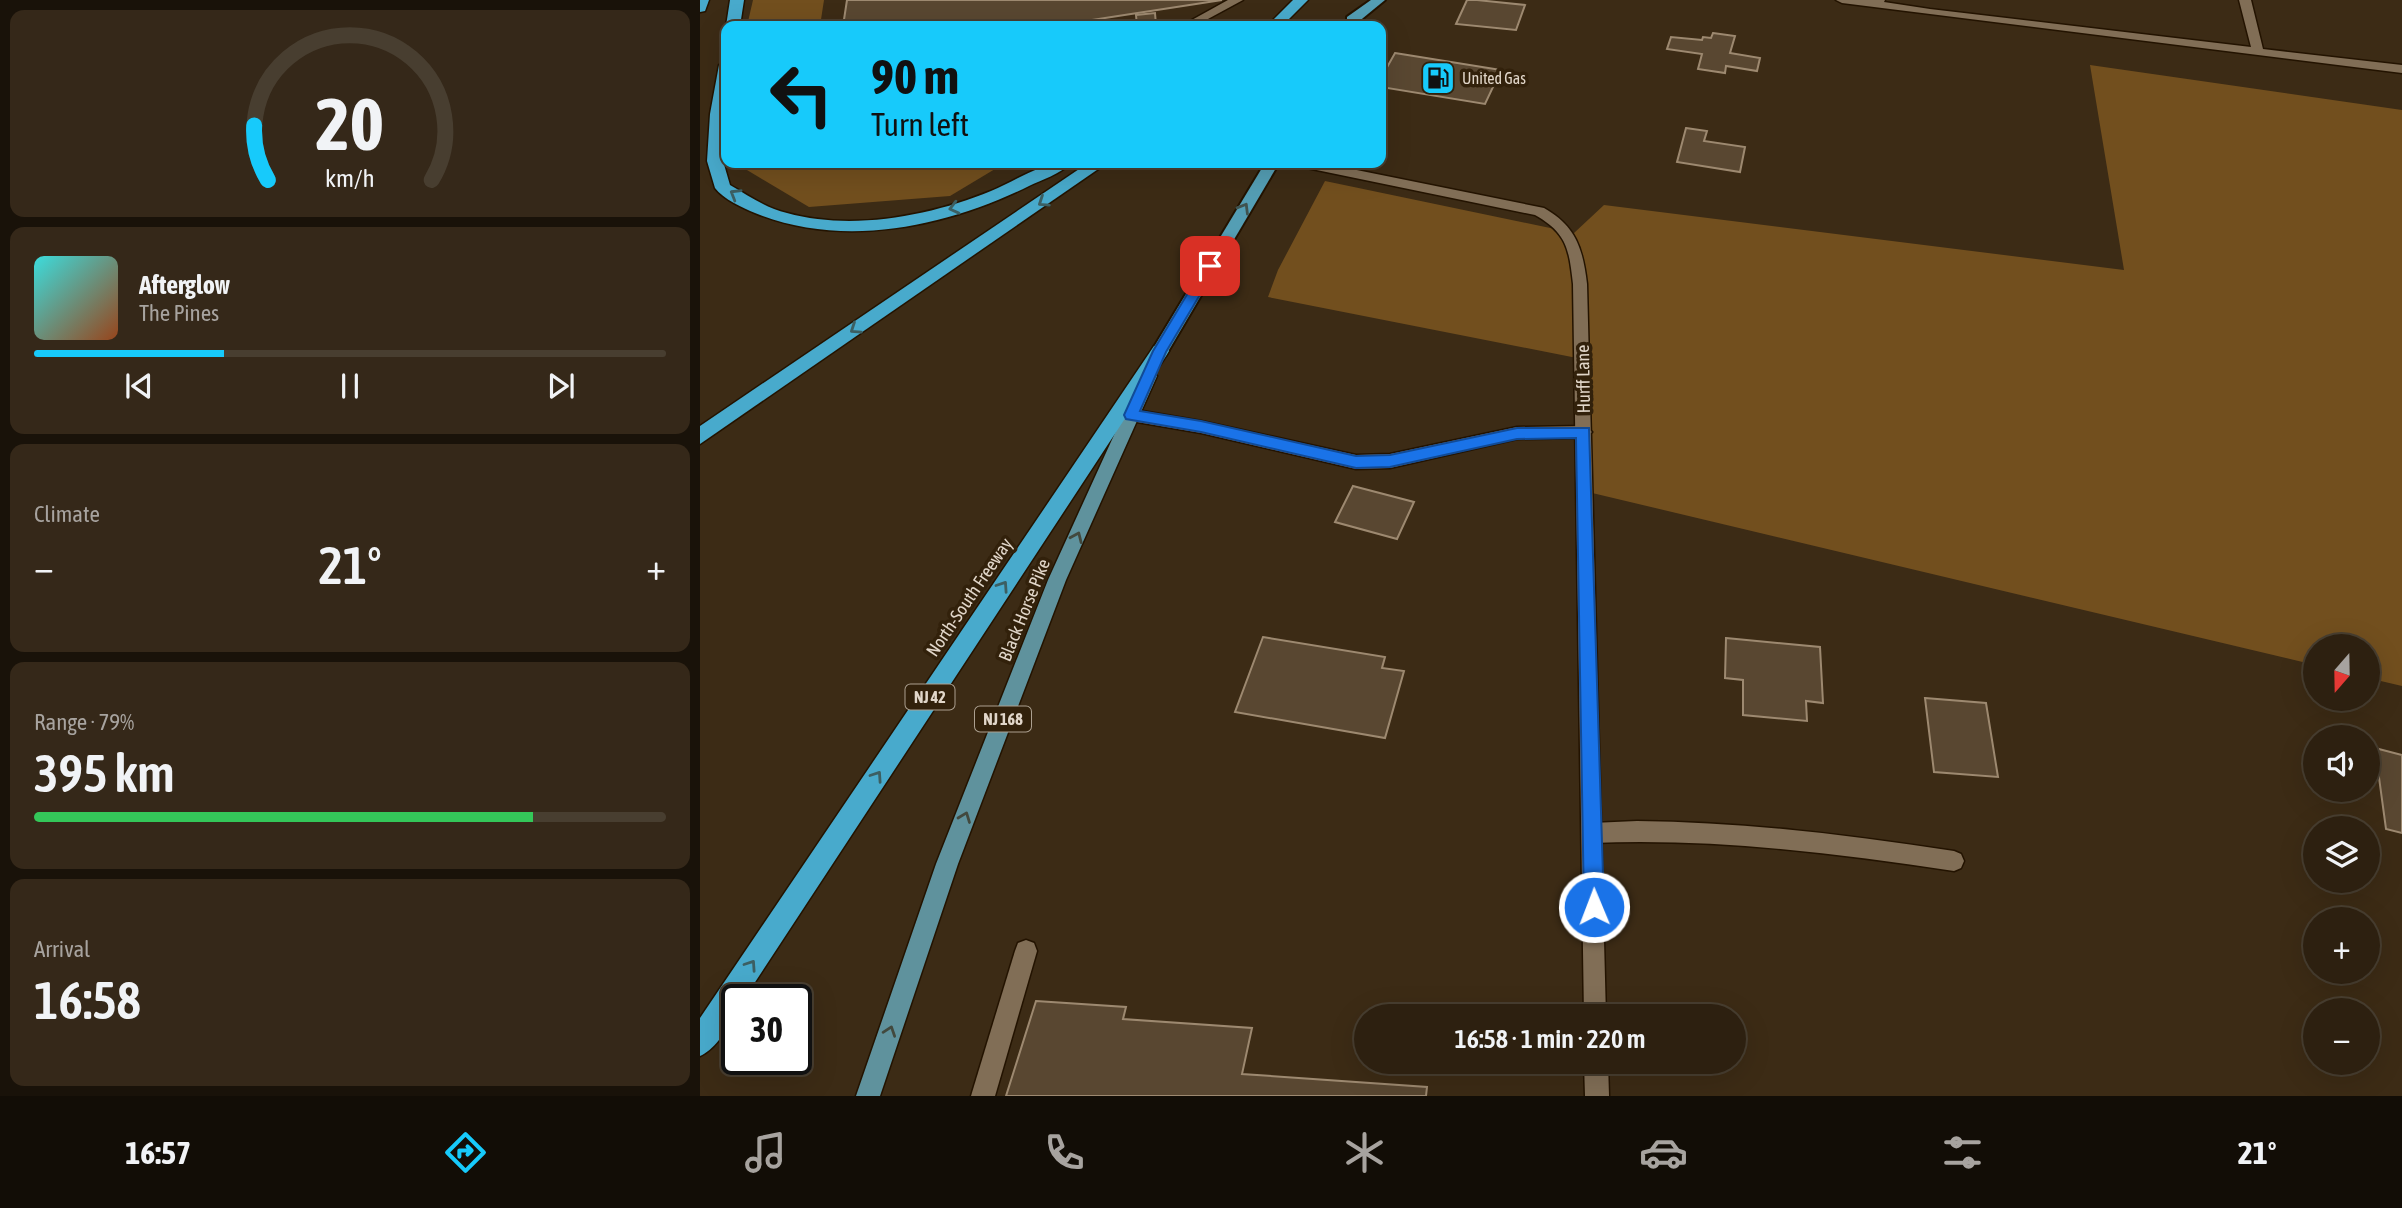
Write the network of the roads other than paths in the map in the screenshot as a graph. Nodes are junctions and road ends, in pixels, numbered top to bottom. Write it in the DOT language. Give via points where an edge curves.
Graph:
graph roads {
  1 [pos="702,0"];
  2 [pos="737,0"];
  3 [pos="1237,0"];
  4 [pos="1301,0"];
  5 [pos="1363,0"];
  6 [pos="1379,0"];
  7 [pos="1842,0"];
  8 [pos="2245,0"];
  9 [pos="1879,2"];
  10 [pos="700,8"];
  11 [pos="734,21"];
  12 [pos="1197,21"];
  13 [pos="1279,21"];
  14 [pos="1351,21"];
  15 [pos="1353,21"];
  16 [pos="2258,51"];
  17 [pos="2402,69"];
  18 [pos="721,96"];
  19 [pos="1051,168"];
  20 [pos="1093,168"];
  21 [pos="1269,168"];
  22 [pos="1327,168"];
  23 [pos="1160,351"];
  24 [pos="1131,415"];
  25 [pos="1584,432"];
  26 [pos="700,436"];
  27 [pos="1592,834"];
  28 [pos="1954,861"];
  29 [pos="1026,951"];
  30 [pos="1595,1004"];
  31 [pos="700,1042"];
  32 [pos="1596,1074"];
  33 [pos="868,1096"];
  34 [pos="982,1096"];
  35 [pos="1597,1096"];
  1 -- 10 [label="highway"];
  2 -- 11 [label="highway"];
  3 -- 12 [label="street"];
  4 -- 13 [label="highway"];
  5 -- 14 [label="highway"];
  6 -- 15 [label="highway"];
  7 -- 9 [label="street"];
  8 -- 16 [label="street"];
  9 -- 16 [label="street"];
  16 -- 17 [label="street"];
  19 -- 18 [label="highway, one-way" via="976,203 919,216 866,225 825,226 793,220 757,208 723,188 715,161"];
  20 -- 26 [label="highway, one-way"];
  23 -- 21 [label="highway, Black Horse Pike / NJ 42, one-way"];
  22 -- 25 [label="street, Hurff Lane" via="1539,211 1558,221 1577,251"];
  23 -- 24 [label="main road, Black Horse Pike / NJ 168"];
  31 -- 23 [label="highway, North-South Freeway / NJ 42, one-way"];
  24 -- 25 [label="street" via="1356,462 1390,461 1517,433"];
  33 -- 24 [label="main road, Black Horse Pike / NJ 168, one-way" via="947,864 1057,580"];
  25 -- 27 [label="street, Hurff Lane"];
  27 -- 28 [label="street" via="1721,833"];
  27 -- 30 [label="street, Hurff Lane"];
  29 -- 34 [label="street"];
  32 -- 35 [label="street"];
}
